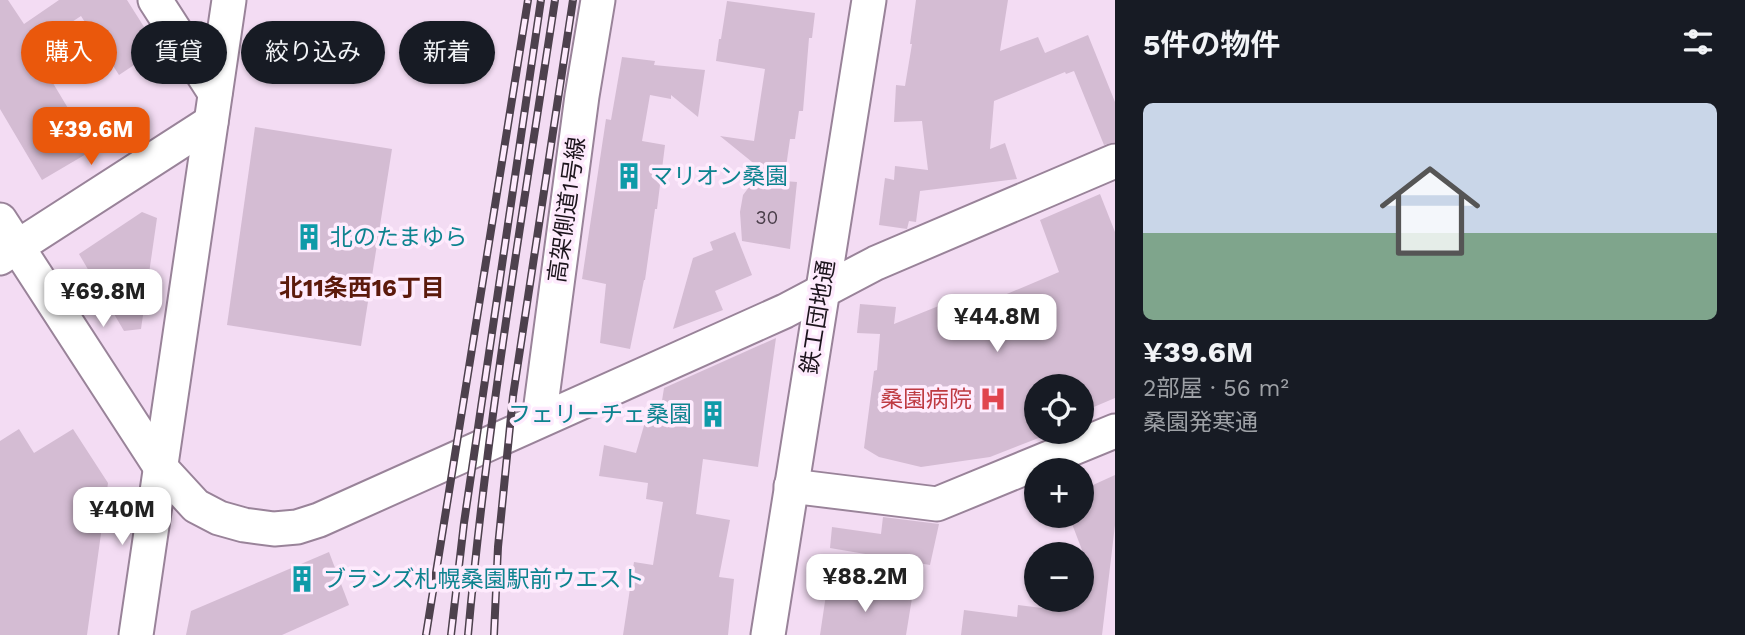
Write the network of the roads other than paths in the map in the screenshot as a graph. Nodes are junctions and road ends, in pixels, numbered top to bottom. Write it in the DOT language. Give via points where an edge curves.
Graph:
graph roads {
  1 [pos="155,0"];
  2 [pos="229,0"];
  3 [pos="598,0"];
  4 [pos="869,0"];
  5 [pos="213,107"];
  6 [pos="1115,161"];
  7 [pos="0,220"];
  8 [pos="9,253"];
  9 [pos="822,292"];
  10 [pos="539,420"];
  11 [pos="1115,431"];
  12 [pos="161,468"];
  13 [pos="791,486"];
  14 [pos="136,635"];
  15 [pos="768,635"];
  1 -- 5 [label="street"];
  2 -- 5 [label="street"];
  3 -- 10 [label="street, 高架側道1号線"];
  4 -- 9 [label="street, 鉄工団地通"];
  5 -- 8 [label="street"];
  5 -- 12 [label="street"];
  6 -- 9 [label="street" via="876,263"];
  7 -- 8 [label="street"];
  8 -- 12 [label="street"];
  9 -- 10 [label="street"];
  9 -- 13 [label="street, 鉄工団地通"];
  10 -- 12 [label="street" via="297,527 274,529 219,518 195,506"];
  11 -- 13 [label="street" via="937,504"];
  12 -- 14 [label="street"];
  13 -- 15 [label="street, 鉄工団地通"];
}
